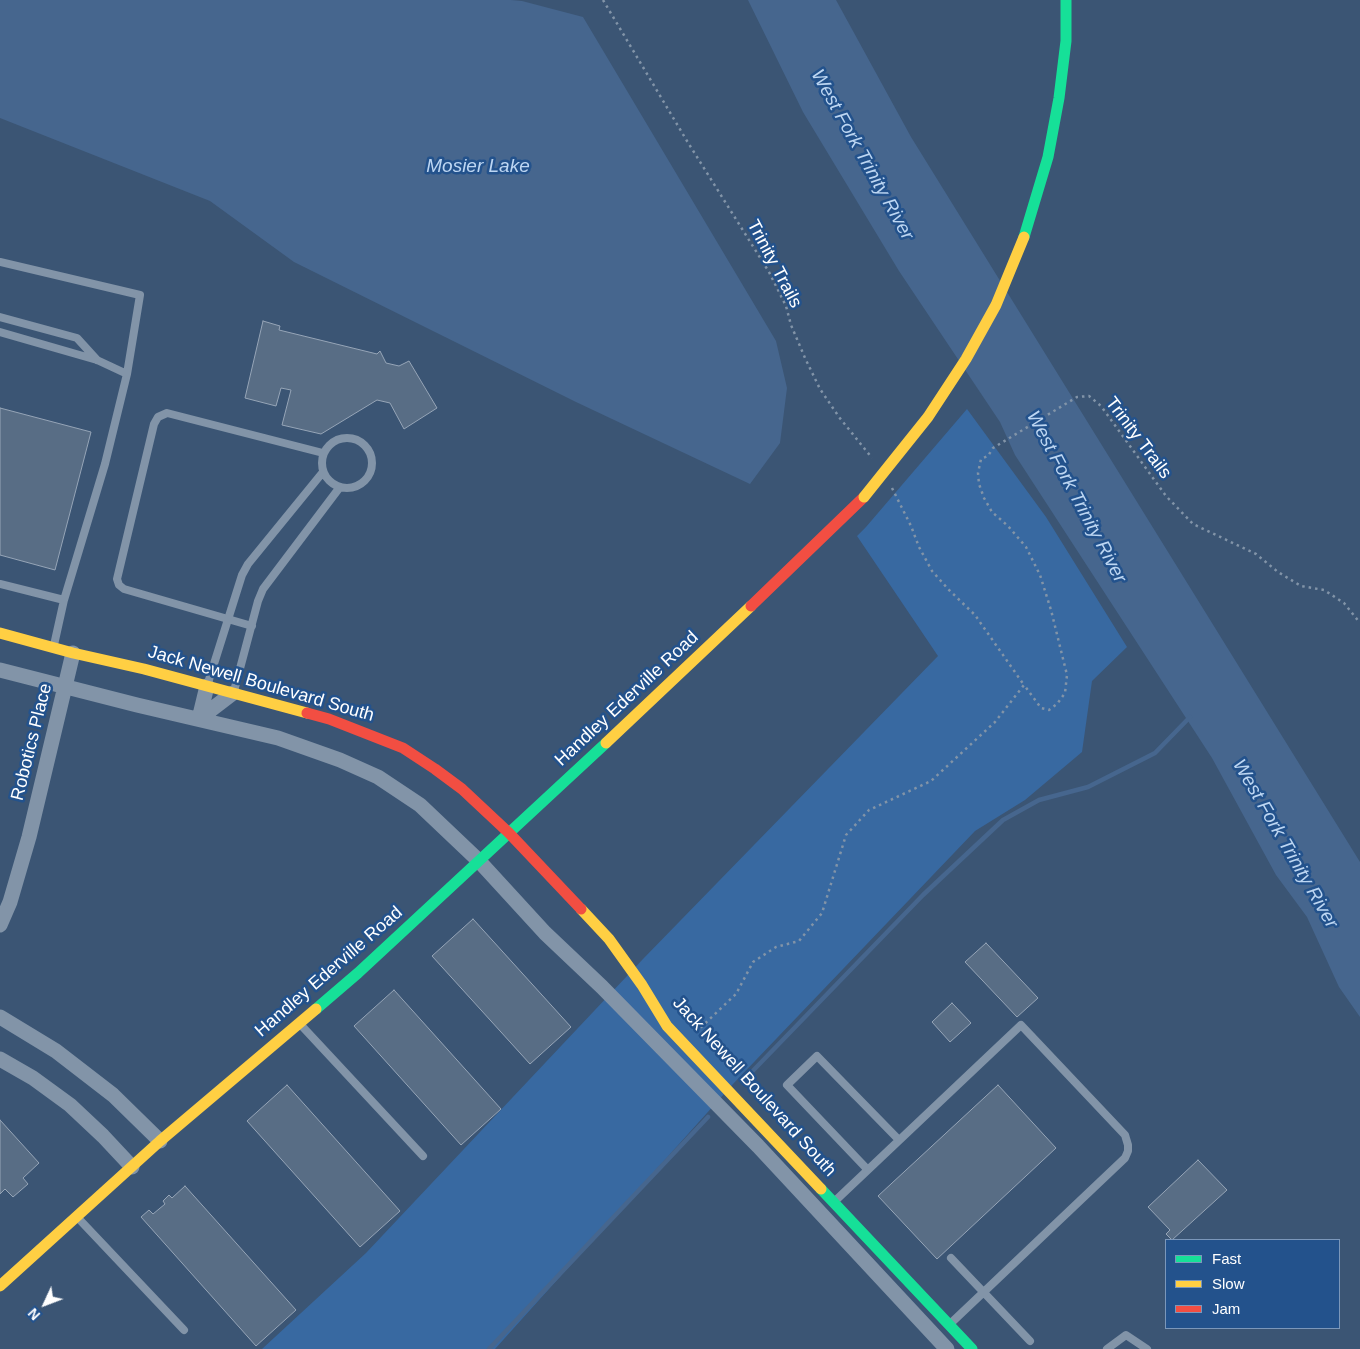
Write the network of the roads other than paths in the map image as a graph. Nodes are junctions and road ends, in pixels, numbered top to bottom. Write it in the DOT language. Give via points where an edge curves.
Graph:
graph roads {
  1 [pos="1066,0"];
  2 [pos="0,262"];
  3 [pos="0,317"];
  4 [pos="0,332"];
  5 [pos="97,360"];
  6 [pos="127,374"];
  7 [pos="323,453"];
  8 [pos="323,472"];
  9 [pos="340,487"];
  10 [pos="0,584"];
  11 [pos="64,600"];
  12 [pos="228,619"];
  13 [pos="252,626"];
  14 [pos="0,633"];
  15 [pos="53,647"];
  16 [pos="73,652"];
  17 [pos="0,670"];
  18 [pos="206,686"];
  19 [pos="65,687"];
  20 [pos="233,693"];
  21 [pos="199,719"];
  22 [pos="509,833"];
  23 [pos="479,861"];
  24 [pos="0,926"];
  25 [pos="0,1017"];
  26 [pos="299,1023"];
  27 [pos="0,1058"];
  28 [pos="898,1139"];
  29 [pos="160,1141"];
  30 [pos="423,1156"];
  31 [pos="132,1167"];
  32 [pos="867,1169"];
  33 [pos="834,1202"];
  34 [pos="822,1214"];
  35 [pos="76,1217"];
  36 [pos="951,1258"];
  37 [pos="0,1286"];
  38 [pos="984,1292"];
  39 [pos="950,1325"];
  40 [pos="184,1330"];
  41 [pos="936,1338"];
  42 [pos="1030,1341"];
  43 [pos="947,1349"];
  44 [pos="972,1349"];
  45 [pos="1107,1349"];
  46 [pos="1147,1349"];
  1 -- 22 [label="main road, Handley Ederville Road, bridge" via="1066,41 1059,98 1048,157 1024,237 996,305 928,417 864,497 648,706"];
  2 -- 6 [label="lane" via="140,295"];
  3 -- 5 [label="lane" via="77,338"];
  4 -- 5 [label="lane"];
  5 -- 6 [label="lane"];
  6 -- 11 [label="lane" via="105,464"];
  7 -- 8 [label="lane"];
  7 -- 9 [label="lane" via="337,439 346,437 358,439 371,452 373,468 366,480 359,486"];
  7 -- 12 [label="lane" via="167,413 158,417 117,579 119,585"];
  8 -- 9 [label="lane"];
  8 -- 12 [label="lane" via="248,564"];
  9 -- 13 [label="lane" via="263,589"];
  10 -- 11 [label="lane"];
  11 -- 15 [label="lane"];
  12 -- 13 [label="lane"];
  12 -- 18 [label="lane"];
  13 -- 20 [label="lane"];
  14 -- 15 [label="main road, Jack Newell Boulevard South"];
  15 -- 16 [label="main road, Jack Newell Boulevard South"];
  16 -- 18 [label="main road, Jack Newell Boulevard South"];
  16 -- 19 [label="street, Robotics Place"];
  17 -- 19 [label="street, Jack Newell Boulevard South"];
  18 -- 20 [label="main road, Jack Newell Boulevard South"];
  18 -- 21 [label="street"];
  19 -- 21 [label="street, Jack Newell Boulevard South"];
  19 -- 24 [label="street, Robotics Place" via="29,838"];
  20 -- 21 [label="street"];
  20 -- 22 [label="main road, Jack Newell Boulevard South" via="329,719 403,748 462,789"];
  21 -- 23 [label="street, Jack Newell Boulevard South" via="278,738 340,760 378,778 420,805"];
  22 -- 23 [label="main road, Handley Ederville Road"];
  22 -- 33 [label="main road, Jack Newell Boulevard South" via="608,940 668,1026"];
  23 -- 26 [label="main road, Handley Ederville Road"];
  23 -- 34 [label="street, Jack Newell Boulevard South"];
  25 -- 29 [label="street" via="56,1051 113,1095"];
  26 -- 29 [label="main road, Handley Ederville Road"];
  26 -- 30 [label="lane"];
  27 -- 31 [label="street" via="70,1105"];
  28 -- 32 [label="lane"];
  28 -- 32 [label="lane" via="818,1056 787,1085"];
  28 -- 38 [label="lane" via="1021,1025 1125,1136 1128,1145 1125,1158"];
  29 -- 31 [label="main road, Handley Ederville Road"];
  31 -- 35 [label="main road, Handley Ederville Road"];
  32 -- 33 [label="lane"];
  33 -- 34 [label="street"];
  33 -- 39 [label="main road, Jack Newell Boulevard South"];
  34 -- 41 [label="street, Jack Newell Boulevard South"];
  35 -- 37 [label="main road, Handley Ederville Road"];
  35 -- 40 [label="lane"];
  36 -- 38 [label="lane"];
  38 -- 39 [label="lane"];
  38 -- 42 [label="lane"];
  39 -- 41 [label="street"];
  39 -- 44 [label="main road, Jack Newell Boulevard South"];
  41 -- 43 [label="street, Jack Newell Boulevard South"];
  45 -- 46 [label="lane" via="1126,1335"];
}
